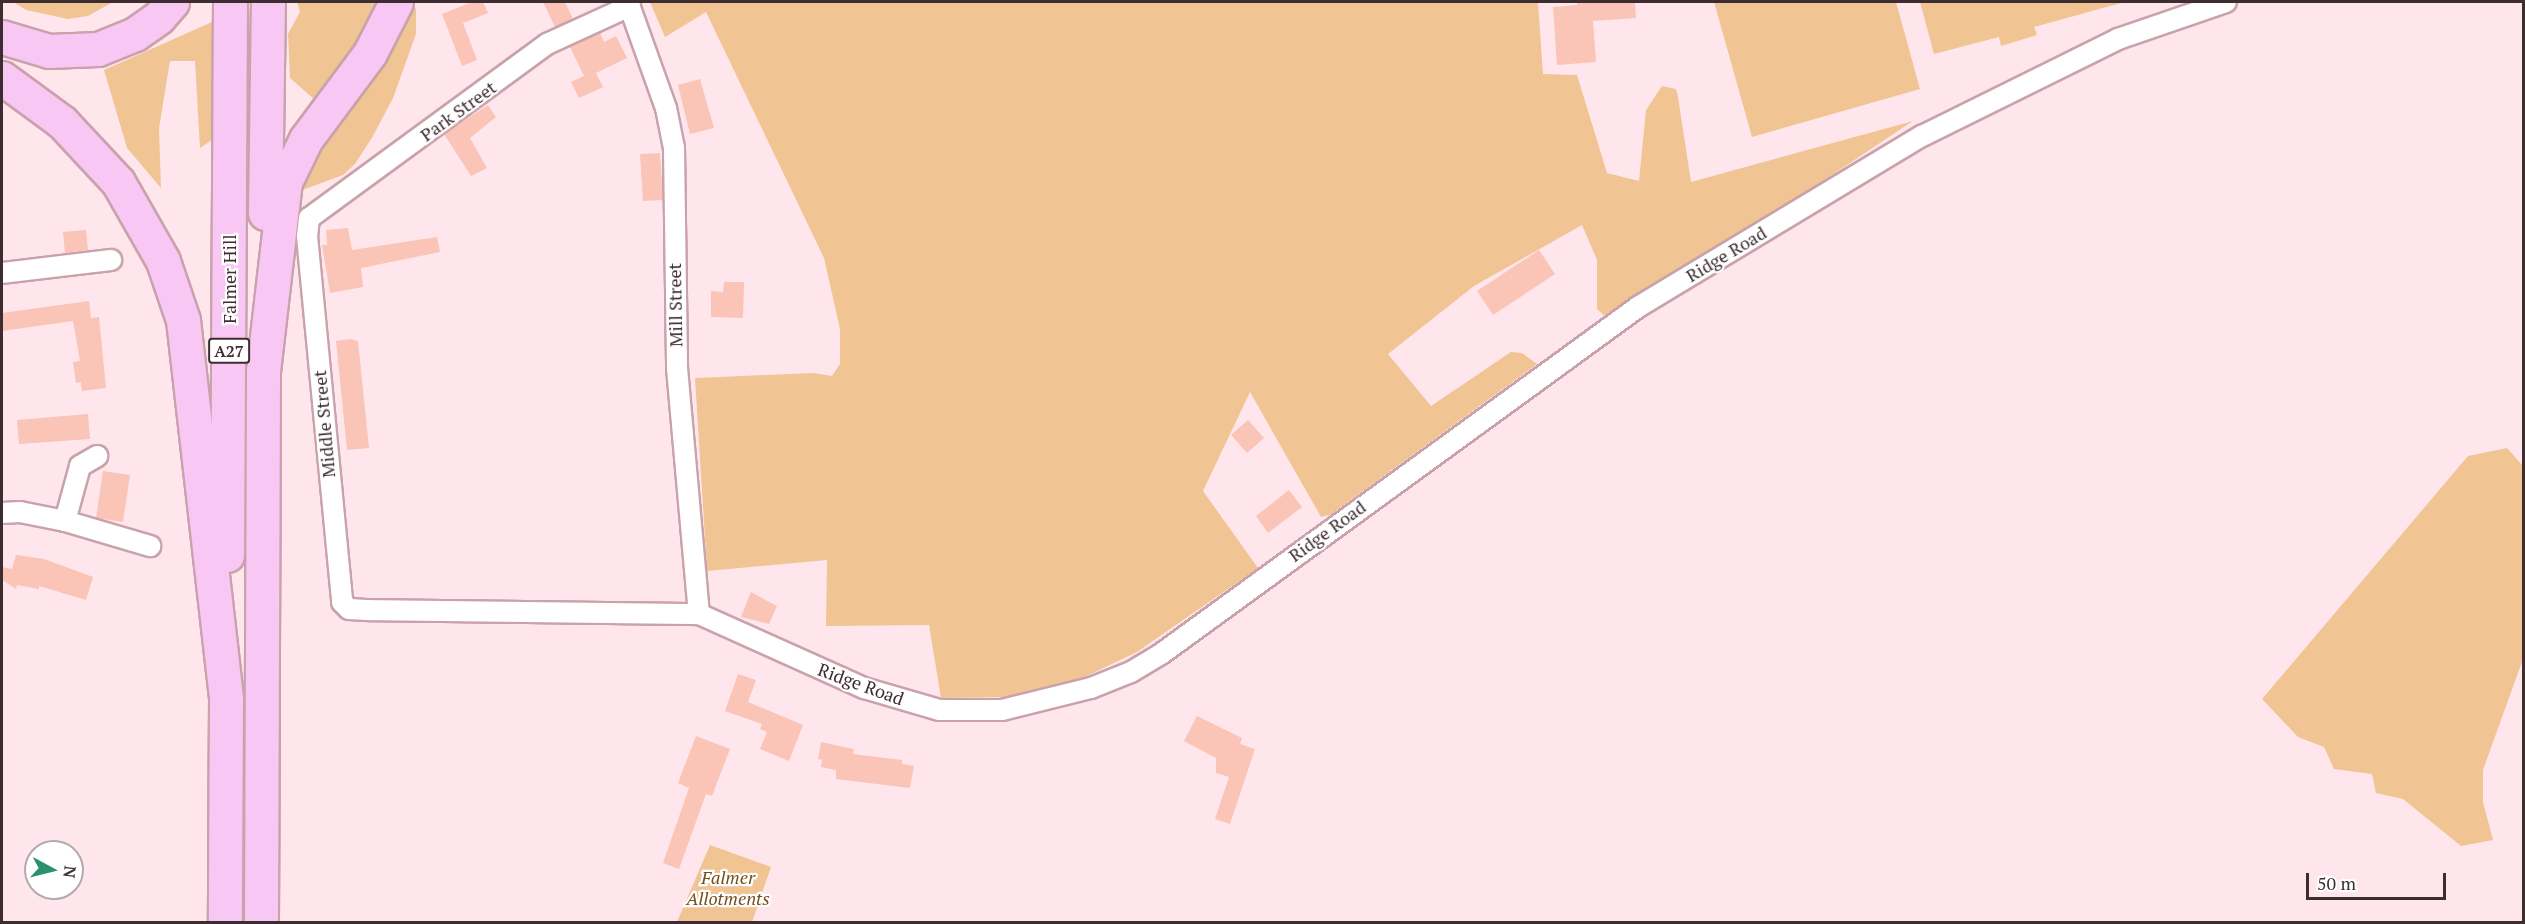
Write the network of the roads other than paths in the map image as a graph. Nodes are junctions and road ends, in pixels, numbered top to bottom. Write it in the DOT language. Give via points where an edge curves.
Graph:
graph roads {
  1 [pos="172,2"];
  2 [pos="230,2"];
  3 [pos="268,2"];
  4 [pos="396,2"];
  5 [pos="2226,2"];
  6 [pos="629,4"];
  7 [pos="2,37"];
  8 [pos="2,78"];
  9 [pos="307,236"];
  10 [pos="111,260"];
  11 [pos="2,273"];
  12 [pos="263,370"];
  13 [pos="97,456"];
  14 [pos="2,513"];
  15 [pos="65,521"];
  16 [pos="150,546"];
  17 [pos="349,609"];
  18 [pos="699,614"];
  19 [pos="226,700"];
  20 [pos="225,922"];
  21 [pos="261,922"];
  1 -- 7 [label="highway" via="135,34 98,49 49,51"];
  2 -- 19 [label="highway, Falmer Hill / A27"];
  3 -- 12 [label="highway, Falmer Hill / A27"];
  4 -- 12 [label="highway, A27" via="370,53 306,139 285,182"];
  5 -- 18 [label="street, Ridge Road" via="2118,39 1922,136 1638,307 1190,635 1131,672 1058,699 1002,710 939,710 834,677"];
  6 -- 9 [label="street, Park Street" via="547,44 312,214"];
  6 -- 18 [label="street, Mill Street" via="666,108 674,148 677,368"];
  8 -- 19 [label="highway, A27" via="48,110 100,159 127,194 164,261 183,320 190,364"];
  9 -- 17 [label="street, Middle Street" via="339,592"];
  10 -- 11 [label="street"];
  12 -- 21 [label="highway, A27"];
  13 -- 15 [label="street" via="80,466"];
  14 -- 15 [label="street" via="20,512"];
  15 -- 16 [label="street"];
  17 -- 18 [label="street, Ridge Road"];
  19 -- 20 [label="highway, A27"];
}
